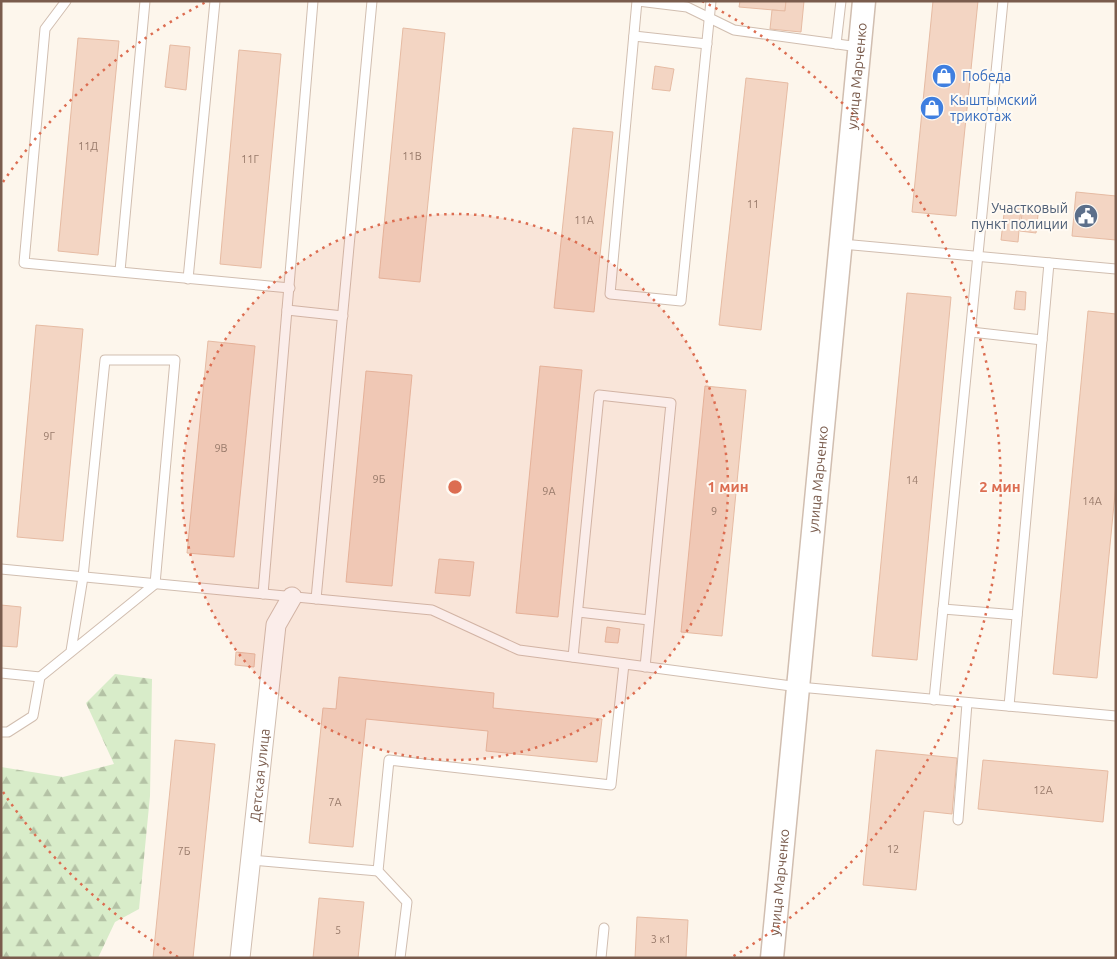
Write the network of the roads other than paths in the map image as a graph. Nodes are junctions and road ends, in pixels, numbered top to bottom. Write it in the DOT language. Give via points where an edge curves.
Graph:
graph roads {
  1 [pos="66,1"];
  2 [pos="145,1"];
  3 [pos="216,1"];
  4 [pos="312,1"];
  5 [pos="372,1"];
  6 [pos="638,1"];
  7 [pos="711,1"];
  8 [pos="841,1"];
  9 [pos="864,1"];
  10 [pos="1003,1"];
  11 [pos="709,18"];
  12 [pos="634,36"];
  13 [pos="707,44"];
  14 [pos="836,44"];
  15 [pos="859,47"];
  16 [pos="840,244"];
  17 [pos="978,256"];
  18 [pos="1049,263"];
  19 [pos="1116,269"];
  20 [pos="120,272"];
  21 [pos="188,278"];
  22 [pos="290,288"];
  23 [pos="288,310"];
  24 [pos="343,316"];
  25 [pos="971,332"];
  26 [pos="1042,340"];
  27 [pos="1,569"];
  28 [pos="83,577"];
  29 [pos="155,584"];
  30 [pos="263,594"];
  31 [pos="292,597"];
  32 [pos="316,599"];
  33 [pos="943,609"];
  34 [pos="578,612"];
  35 [pos="1017,615"];
  36 [pos="649,620"];
  37 [pos="71,652"];
  38 [pos="573,657"];
  39 [pos="624,664"];
  40 [pos="644,667"];
  41 [pos="1,673"];
  42 [pos="40,677"];
  43 [pos="799,688"];
  44 [pos="934,700"];
  45 [pos="967,703"];
  46 [pos="1009,706"];
  47 [pos="1116,716"];
  48 [pos="1,732"];
  49 [pos="958,820"];
  50 [pos="250,860"];
  51 [pos="378,871"];
  52 [pos="604,928"];
  53 [pos="240,958"];
  54 [pos="400,958"];
  55 [pos="601,958"];
  56 [pos="772,958"];
  1 -- 20 [label="lane" via="45,30 24,263"];
  2 -- 20 [label="lane"];
  3 -- 21 [label="lane"];
  4 -- 22 [label="lane"];
  5 -- 24 [label="lane"];
  6 -- 11 [label="lane" via="686,7"];
  6 -- 12 [label="lane"];
  7 -- 11 [label="lane"];
  8 -- 14 [label="lane"];
  9 -- 15 [label="street, улица Марченко"];
  10 -- 17 [label="lane"];
  11 -- 13 [label="lane"];
  11 -- 14 [label="lane" via="734,30"];
  12 -- 13 [label="lane"];
  12 -- 13 [label="lane" via="610,294 681,302"];
  14 -- 15 [label="lane"];
  15 -- 16 [label="street, улица Марченко"];
  16 -- 17 [label="lane"];
  16 -- 43 [label="street, улица Марченко"];
  17 -- 18 [label="lane"];
  17 -- 25 [label="lane"];
  18 -- 19 [label="lane"];
  18 -- 26 [label="lane"];
  20 -- 21 [label="lane"];
  21 -- 22 [label="lane"];
  22 -- 23 [label="lane"];
  23 -- 24 [label="lane"];
  23 -- 30 [label="lane"];
  24 -- 32 [label="lane"];
  25 -- 26 [label="lane"];
  25 -- 33 [label="lane"];
  26 -- 35 [label="lane"];
  27 -- 28 [label="lane"];
  28 -- 29 [label="lane"];
  28 -- 29 [label="lane" via="104,360 175,360"];
  28 -- 37 [label="lane"];
  29 -- 30 [label="lane"];
  29 -- 37 [label="lane"];
  30 -- 31 [label="lane"];
  31 -- 32 [label="lane"];
  31 -- 50 [label="street, Детская улица" via="276,625"];
  32 -- 38 [label="lane" via="432,610 519,650"];
  33 -- 35 [label="lane"];
  33 -- 44 [label="lane"];
  34 -- 36 [label="lane"];
  34 -- 36 [label="lane" via="599,396 671,403"];
  34 -- 38 [label="lane"];
  35 -- 46 [label="lane"];
  36 -- 40 [label="lane"];
  37 -- 42 [label="lane"];
  38 -- 39 [label="lane"];
  39 -- 40 [label="lane"];
  39 -- 51 [label="lane" via="611,785 389,760"];
  40 -- 43 [label="lane"];
  41 -- 42 [label="lane"];
  42 -- 48 [label="lane" via="33,716 8,732"];
  43 -- 44 [label="lane"];
  43 -- 56 [label="street, улица Марченко"];
  44 -- 45 [label="lane"];
  45 -- 46 [label="lane"];
  45 -- 49 [label="lane"];
  46 -- 47 [label="lane"];
  50 -- 51 [label="lane"];
  50 -- 53 [label="street, Детская улица"];
  51 -- 54 [label="lane" via="407,902"];
  52 -- 55 [label="lane"];
}
